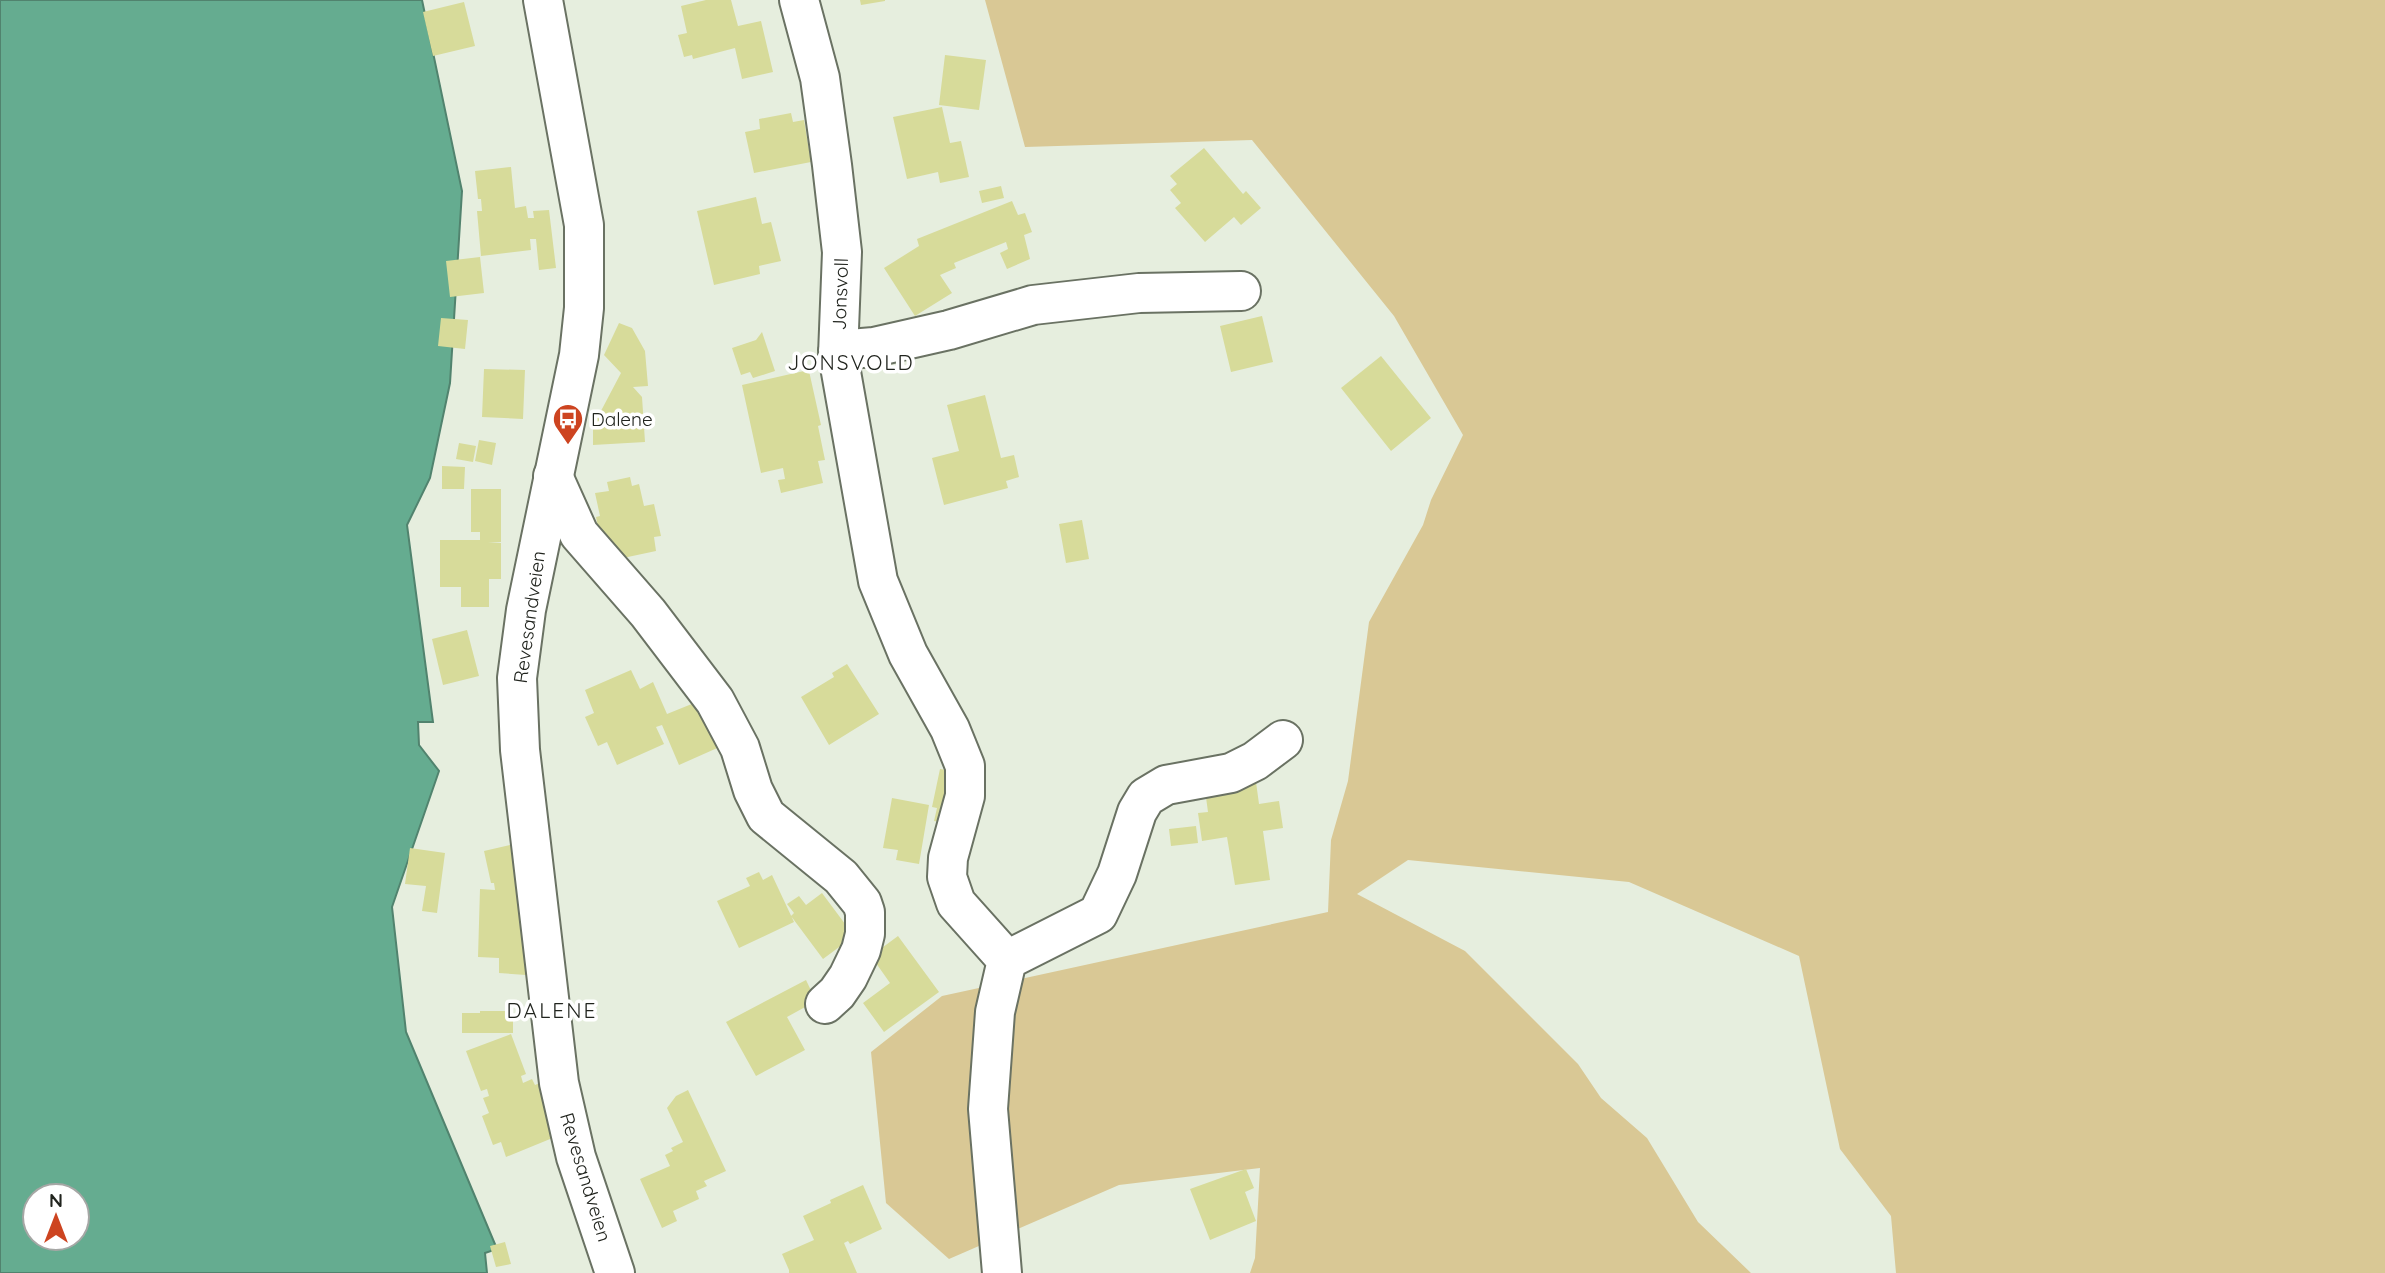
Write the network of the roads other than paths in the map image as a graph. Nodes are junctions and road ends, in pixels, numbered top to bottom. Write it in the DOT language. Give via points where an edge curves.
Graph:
graph roads {
  1 [pos="543,0"];
  2 [pos="799,0"];
  3 [pos="1241,291"];
  4 [pos="838,351"];
  5 [pos="553,476"];
  6 [pos="1283,740"];
  7 [pos="1007,960"];
  8 [pos="825,1004"];
  9 [pos="615,1273"];
  10 [pos="1002,1273"];
  1 -- 5 [label="street, Revesandveien" via="584,225 579,355"];
  2 -- 4 [label="street, Jonsvoll" via="820,78 842,252"];
  3 -- 4 [label="street, Jonsvoll" via="1139,293 1033,305 949,330"];
  4 -- 7 [label="street" via="878,581 908,654 965,766 965,796 947,877 956,903"];
  5 -- 8 [label="street" via="579,534 648,613 715,701 740,748 766,816 841,877 862,903 865,934 848,977"];
  5 -- 9 [label="street, Revesandveien" via="517,678 520,750 559,1083 576,1157"];
  6 -- 7 [label="street" via="1231,773 1166,785 1146,797 1098,914"];
  7 -- 10 [label="street" via="995,1012 988,1109"];
}
